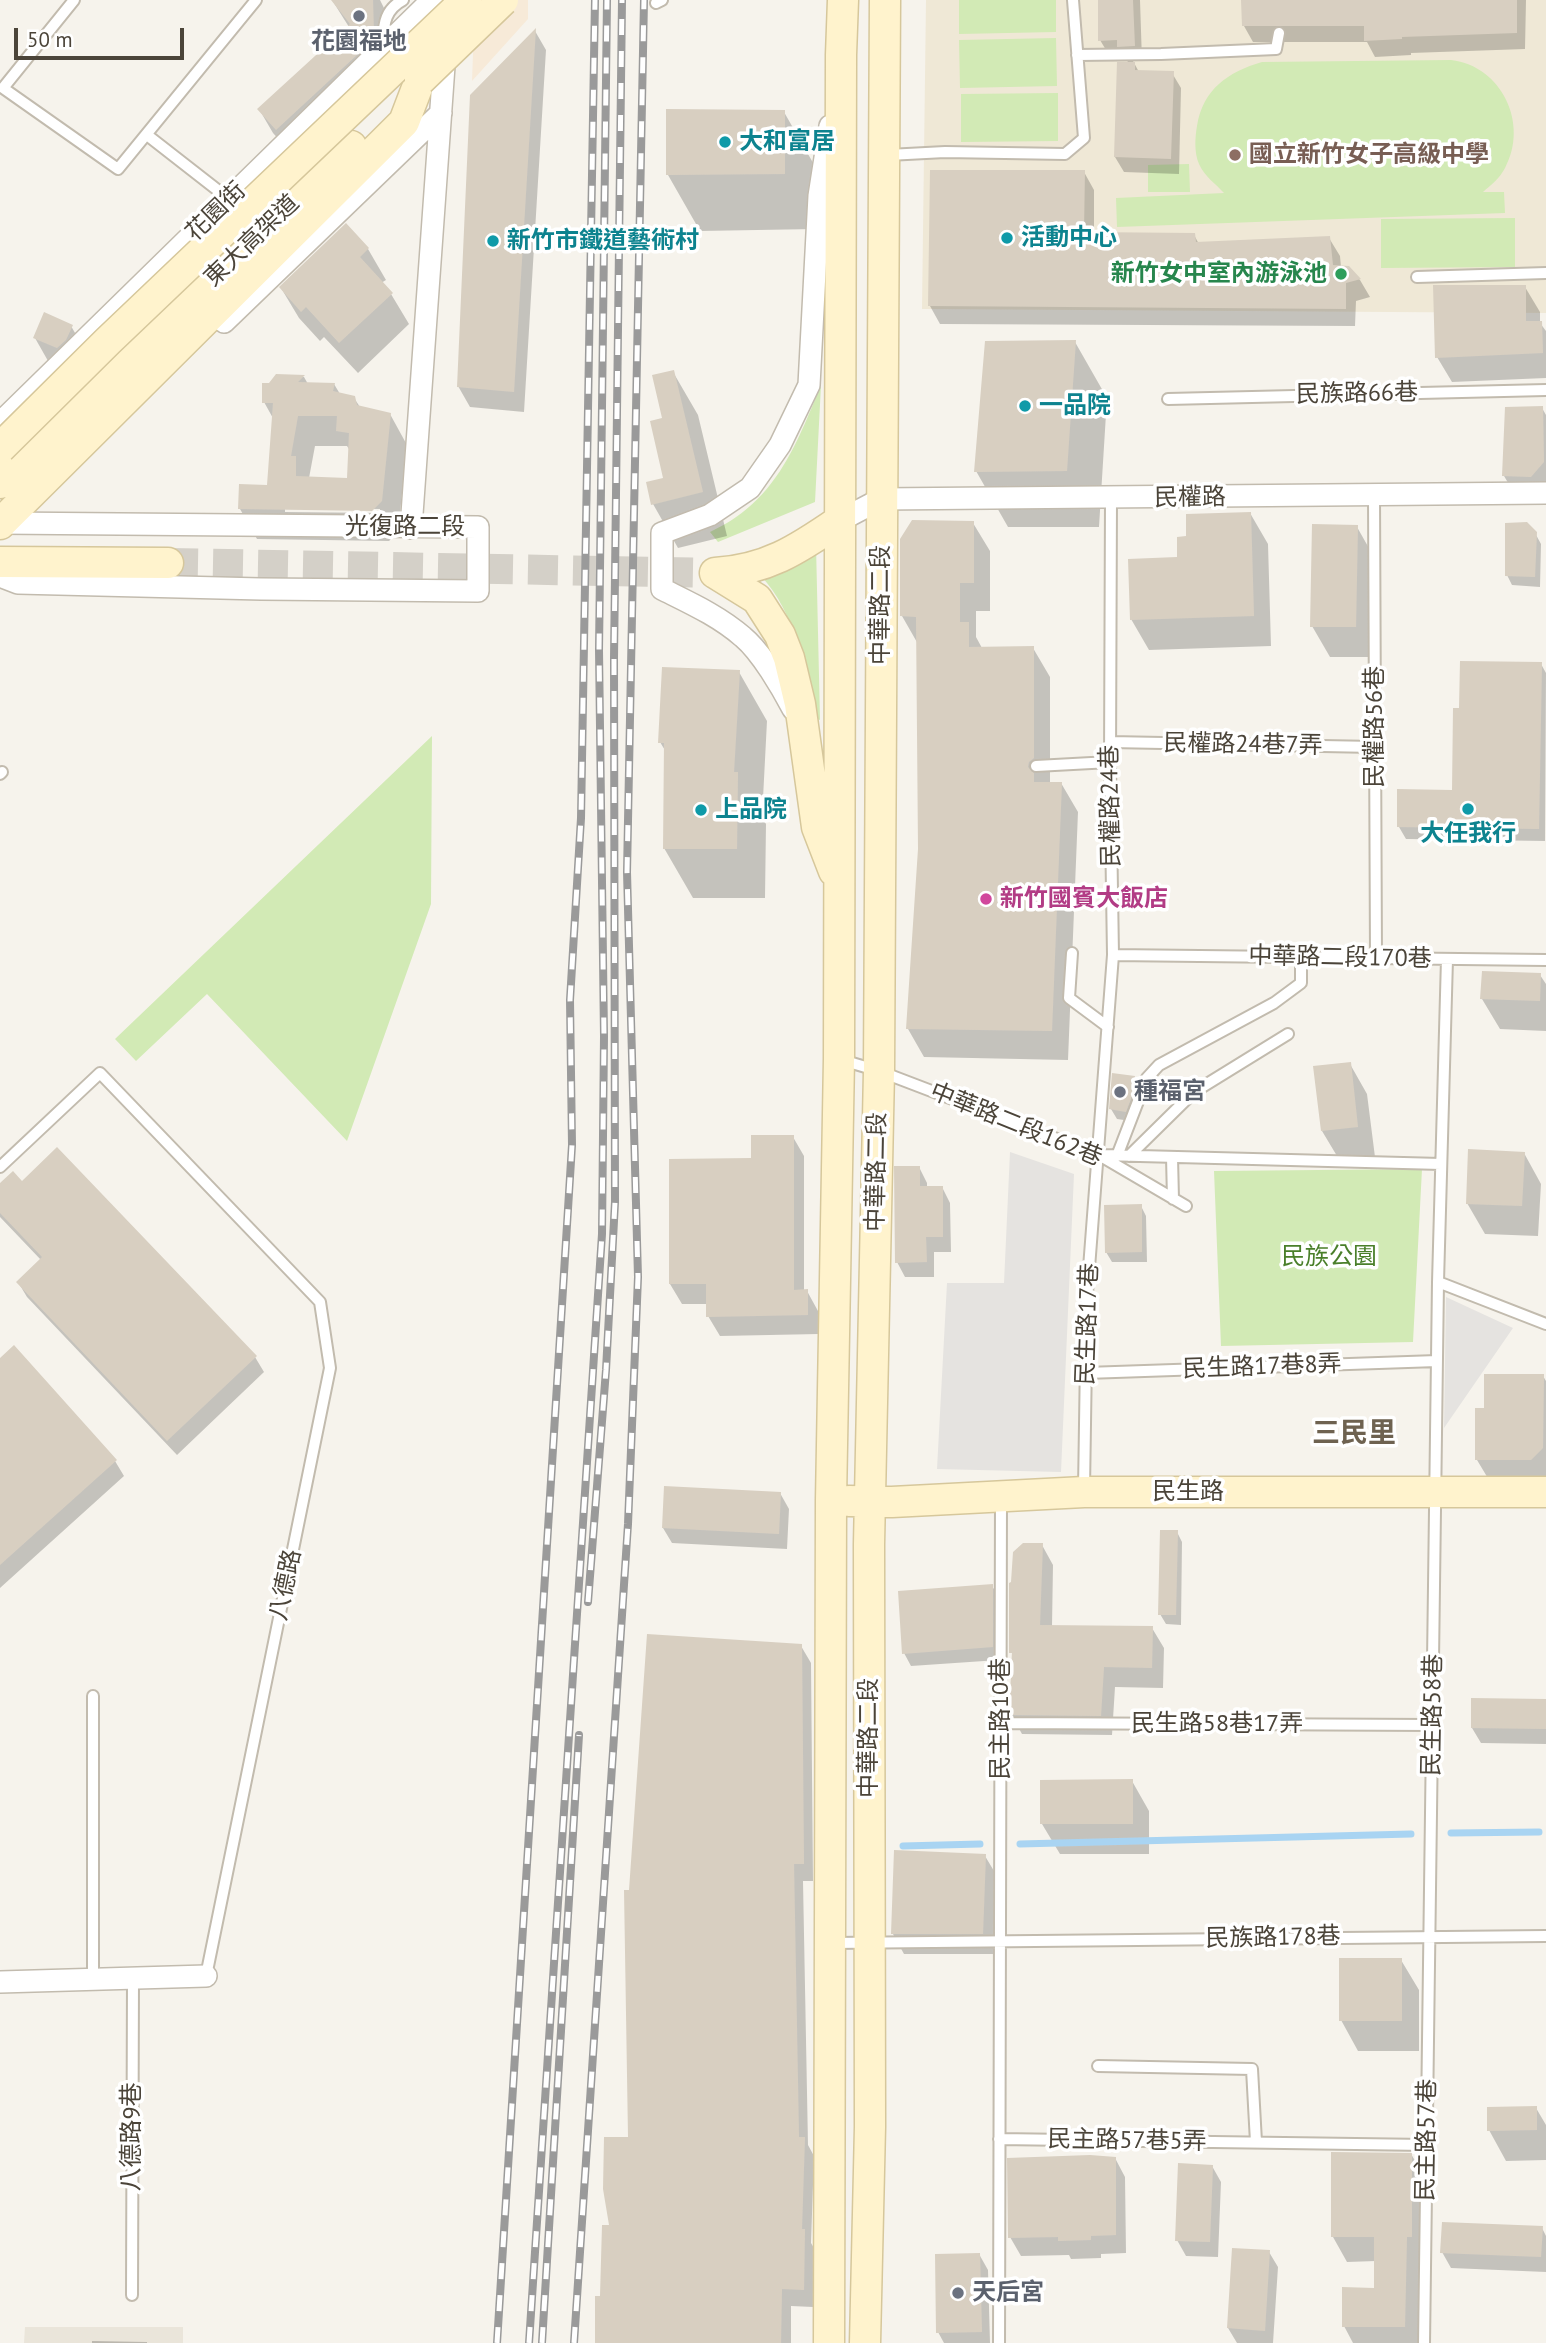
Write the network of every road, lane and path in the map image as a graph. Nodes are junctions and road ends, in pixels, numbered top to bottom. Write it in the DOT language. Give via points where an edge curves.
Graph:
graph roads {
  1 [pos="74,0"];
  2 [pos="256,0"];
  3 [pos="403,0"];
  4 [pos="432,0"];
  5 [pos="449,0"];
  6 [pos="466,0"];
  7 [pos="503,0"];
  8 [pos="843,0"];
  9 [pos="885,0"];
  10 [pos="1073,0"];
  11 [pos="1279,33"];
  12 [pos="381,50"];
  13 [pos="841,55"];
  14 [pos="1077,55"];
  15 [pos="420,80"];
  16 [pos="441,113"];
  17 [pos="147,135"];
  18 [pos="884,155"];
  19 [pos="229,199"];
  20 [pos="1546,273"];
  21 [pos="1417,277"];
  22 [pos="1546,390"];
  23 [pos="1168,399"];
  24 [pos="0,423"];
  25 [pos="0,449"];
  26 [pos="0,483"];
  27 [pos="1546,493"];
  28 [pos="1374,496"];
  29 [pos="881,499"];
  30 [pos="1111,499"];
  31 [pos="839,521"];
  32 [pos="0,523"];
  33 [pos="411,528"];
  34 [pos="0,562"];
  35 [pos="168,563"];
  36 [pos="0,576"];
  37 [pos="803,726"];
  38 [pos="1110,742"];
  39 [pos="1375,747"];
  40 [pos="1110,762"];
  41 [pos="1036,766"];
  42 [pos="840,886"];
  43 [pos="1072,953"];
  44 [pos="1113,956"];
  45 [pos="1301,957"];
  46 [pos="1376,958"];
  47 [pos="1447,959"];
  48 [pos="1546,960"];
  49 [pos="1108,1027"];
  50 [pos="1288,1034"];
  51 [pos="839,1059"];
  52 [pos="879,1071"];
  53 [pos="1100,1155"];
  54 [pos="1123,1156"];
  55 [pos="1172,1157"];
  56 [pos="1441,1164"];
  57 [pos="1,1165"];
  58 [pos="1173,1199"];
  59 [pos="1186,1206"];
  60 [pos="1438,1282"];
  61 [pos="1546,1324"];
  62 [pos="1437,1361"];
  63 [pos="1086,1373"];
  64 [pos="1084,1492"];
  65 [pos="1546,1492"];
  66 [pos="1437,1493"];
  67 [pos="1001,1497"];
  68 [pos="831,1500"];
  69 [pos="869,1503"];
  70 [pos="93,1696"];
  71 [pos="1000,1723"];
  72 [pos="1433,1725"];
  73 [pos="1546,1936"];
  74 [pos="1429,1937"];
  75 [pos="1000,1941"];
  76 [pos="831,1942"];
  77 [pos="871,1942"];
  78 [pos="206,1976"];
  79 [pos="133,1978"];
  80 [pos="93,1979"];
  81 [pos="0,1982"];
  82 [pos="1098,2066"];
  83 [pos="999,2139"];
  84 [pos="1255,2143"];
  85 [pos="1427,2145"];
  86 [pos="132,2295"];
  87 [pos="829,2343"];
  88 [pos="865,2343"];
  89 [pos="999,2343"];
  90 [pos="1424,2343"];
  1 -- 17 [label="lane" via="2,88 118,169"];
  2 -- 17 [label="lane"];
  3 -- 12 [label="lane" via="384,20"];
  4 -- 12 [label="street, 花園街"];
  5 -- 16 [label="street"];
  6 -- 25 [label="street, 東大高架道, bridge"];
  7 -- 15 [label="street, 東大高架道, bridge"];
  8 -- 13 [label="street, 中華路二段"];
  9 -- 18 [label="street, 中華路二段"];
  10 -- 14 [label="lane"];
  11 -- 14 [label="lane" via="1276,49"];
  12 -- 19 [label="street, 花園街"];
  13 -- 31 [label="street, 中華路二段"];
  13 -- 37 [label="street, 中華路二段" via="819,196 809,385 780,445 750,488 710,515 662,533 662,589 707,611 745,638"];
  14 -- 18 [label="lane" via="1084,138 1065,154"];
  15 -- 26 [label="street, 東大高架道"];
  15 -- 32 [label="street" via="404,122"];
  16 -- 32 [label="street" via="24,514"];
  16 -- 33 [label="street"];
  17 -- 19 [label="lane"];
  18 -- 29 [label="street, 中華路二段"];
  19 -- 24 [label="street, 花園街"];
  20 -- 21 [label="lane"];
  22 -- 23 [label="lane, 民族路66巷"];
  27 -- 28 [label="street, 民權路"];
  28 -- 30 [label="street, 民權路"];
  28 -- 39 [label="lane, 民權路56巷"];
  29 -- 30 [label="street, 民權路"];
  29 -- 31 [label="street, 民權路"];
  29 -- 52 [label="street, 中華路二段"];
  30 -- 38 [label="lane, 民權路24巷"];
  31 -- 37 [label="street" via="773,561 741,572 715,573 757,600 774,625 789,657"];
  31 -- 42 [label="street, 中華路二段"];
  32 -- 33 [label="street, 光復路二段"];
  33 -- 36 [label="street, 光復路二段" via="478,527 478,591 18,583"];
  34 -- 35 [label="street"];
  37 -- 42 [label="street" via="817,827"];
  38 -- 39 [label="lane, 民權路24巷7弄"];
  38 -- 40 [label="lane, 民權路24巷"];
  39 -- 46 [label="lane, 民權路56巷"];
  40 -- 41 [label="lane"];
  40 -- 44 [label="lane, 民權路24巷"];
  42 -- 51 [label="street, 中華路二段"];
  43 -- 49 [label="lane" via="1069,998"];
  44 -- 45 [label="lane, 中華路二段170巷"];
  44 -- 49 [label="lane, 民權路24巷"];
  45 -- 46 [label="lane, 中華路二段170巷"];
  45 -- 54 [label="lane" via="1301,983 1274,1003 1159,1065 1147,1077"];
  46 -- 47 [label="lane, 中華路二段170巷"];
  47 -- 48 [label="lane"];
  47 -- 56 [label="lane, 中華路二段170巷"];
  49 -- 53 [label="lane, 民權路24巷"];
  50 -- 54 [label="lane" via="1194,1092"];
  51 -- 52 [label="lane, 中華路二段162巷"];
  51 -- 68 [label="street, 中華路二段"];
  52 -- 53 [label="lane, 中華路二段162巷"];
  52 -- 69 [label="street, 中華路二段"];
  53 -- 54 [label="lane"];
  53 -- 58 [label="lane, 中華路二段162巷"];
  53 -- 63 [label="lane, 民生路17巷" via="1087,1294"];
  54 -- 55 [label="lane"];
  55 -- 56 [label="lane"];
  55 -- 58 [label="lane"];
  56 -- 60 [label="lane, 中華路二段170巷"];
  57 -- 78 [label="lane, 八德路" via="100,1073 320,1302 330,1368"];
  58 -- 59 [label="lane, 中華路二段162巷"];
  60 -- 61 [label="lane"];
  60 -- 62 [label="lane, 中華路二段170巷"];
  62 -- 63 [label="lane, 民生路17巷8弄"];
  62 -- 66 [label="lane, 民生路58巷"];
  63 -- 64 [label="lane, 民生路17巷"];
  64 -- 66 [label="street, 民生路"];
  64 -- 67 [label="street, 民生路"];
  65 -- 66 [label="street, 民生路"];
  66 -- 72 [label="lane, 民生路58巷"];
  67 -- 69 [label="street, 民生路"];
  67 -- 71 [label="lane, 民主路10巷"];
  68 -- 69 [label="street, 民生路"];
  68 -- 76 [label="street, 中華路二段"];
  69 -- 77 [label="street, 中華路二段"];
  70 -- 80 [label="lane"];
  71 -- 72 [label="lane, 民生路58巷17弄"];
  71 -- 75 [label="lane, 民主路10巷"];
  72 -- 74 [label="lane, 民生路58巷"];
  73 -- 74 [label="lane, 民族路178巷"];
  74 -- 75 [label="lane, 民族路178巷"];
  74 -- 85 [label="lane, 民主路57巷"];
  75 -- 77 [label="lane, 民族路178巷"];
  75 -- 83 [label="lane"];
  76 -- 77 [label="lane, 民族路178巷"];
  76 -- 87 [label="street, 中華路二段"];
  77 -- 88 [label="street, 中華路二段"];
  78 -- 79 [label="street, 八德路"];
  79 -- 80 [label="street, 八德路"];
  79 -- 86 [label="lane, 八德路9巷"];
  80 -- 81 [label="street, 八德路"];
  82 -- 84 [label="lane" via="1252,2070"];
  83 -- 84 [label="lane, 民主路57巷5弄"];
  83 -- 89 [label="lane"];
  84 -- 85 [label="lane, 民主路57巷5弄"];
  85 -- 90 [label="lane, 民主路57巷"];
}
